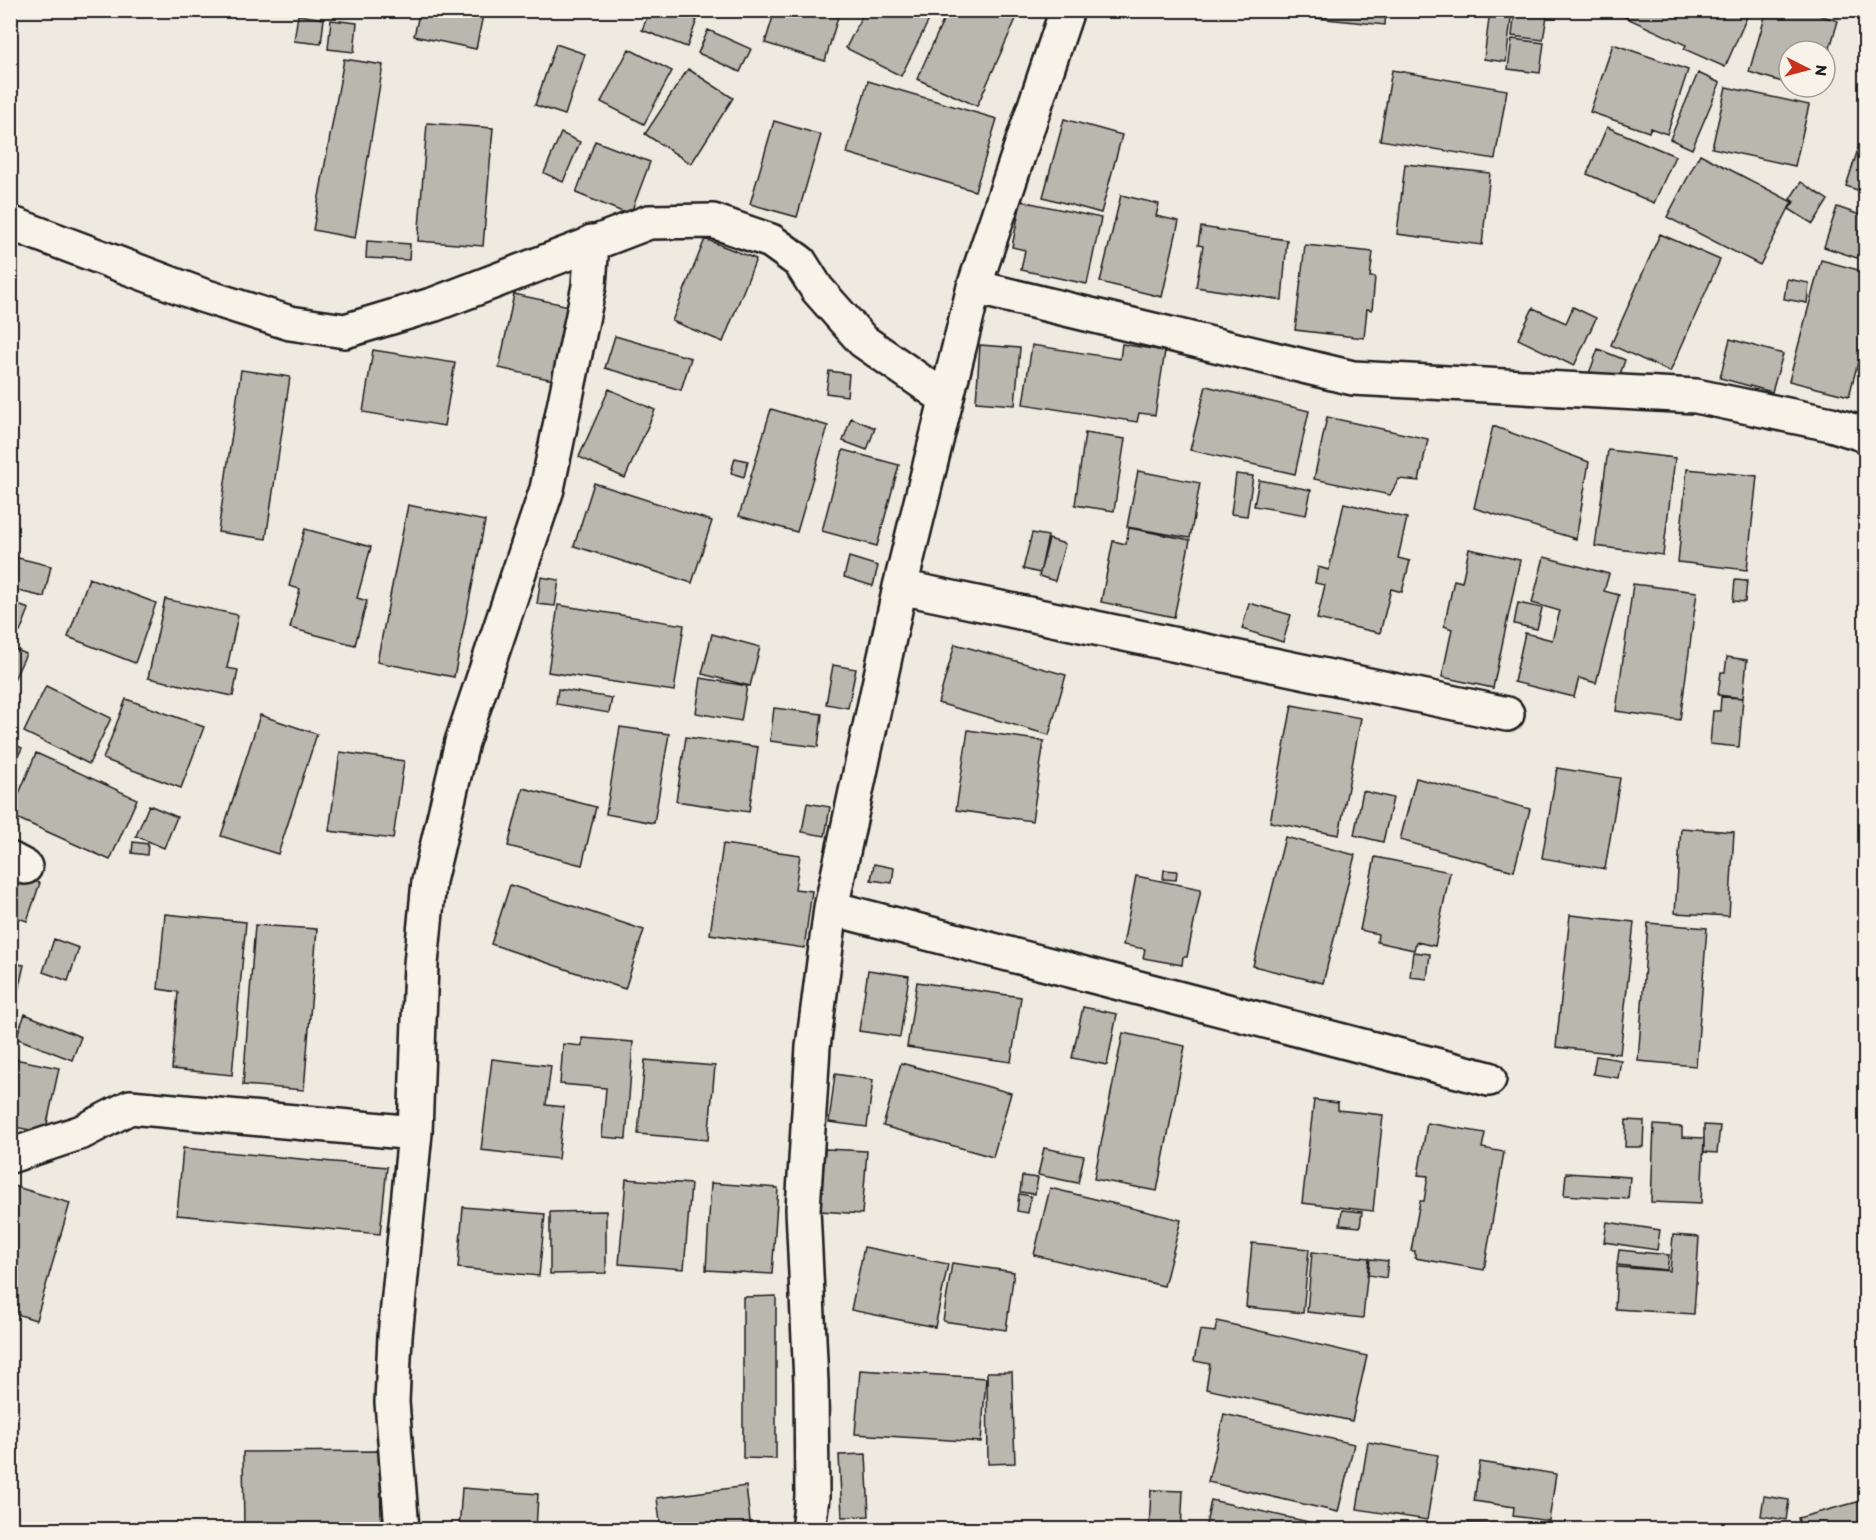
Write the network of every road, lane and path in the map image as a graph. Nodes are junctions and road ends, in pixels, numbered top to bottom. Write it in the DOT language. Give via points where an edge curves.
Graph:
graph roads {
  1 [pos="1067,10"];
  2 [pos="10,223"];
  3 [pos="592,242"];
  4 [pos="974,287"];
  5 [pos="945,398"];
  6 [pos="1866,435"];
  7 [pos="900,587"];
  8 [pos="1507,714"];
  9 [pos="831,908"];
  10 [pos="1489,1079"];
  11 [pos="415,1133"];
  12 [pos="10,1156"];
  13 [pos="402,1530"];
  14 [pos="808,1530"];
  1 -- 4 [label="street"];
  2 -- 3 [label="street" via="201,295 290,323 345,331 435,304"];
  3 -- 5 [label="street" via="649,222 713,221 771,241 800,262 817,289 863,341"];
  3 -- 11 [label="street" via="590,286 547,489 462,742 429,881 421,964"];
  4 -- 5 [label="street"];
  4 -- 6 [label="street" via="1353,378 1696,396"];
  5 -- 7 [label="street"];
  7 -- 8 [label="street"];
  7 -- 9 [label="street"];
  9 -- 10 [label="street"];
  9 -- 14 [label="street" via="813,1047 803,1209 811,1382 812,1497"];
  11 -- 12 [label="street" via="130,1107 82,1132"];
  11 -- 13 [label="street" via="392,1402"];
}
